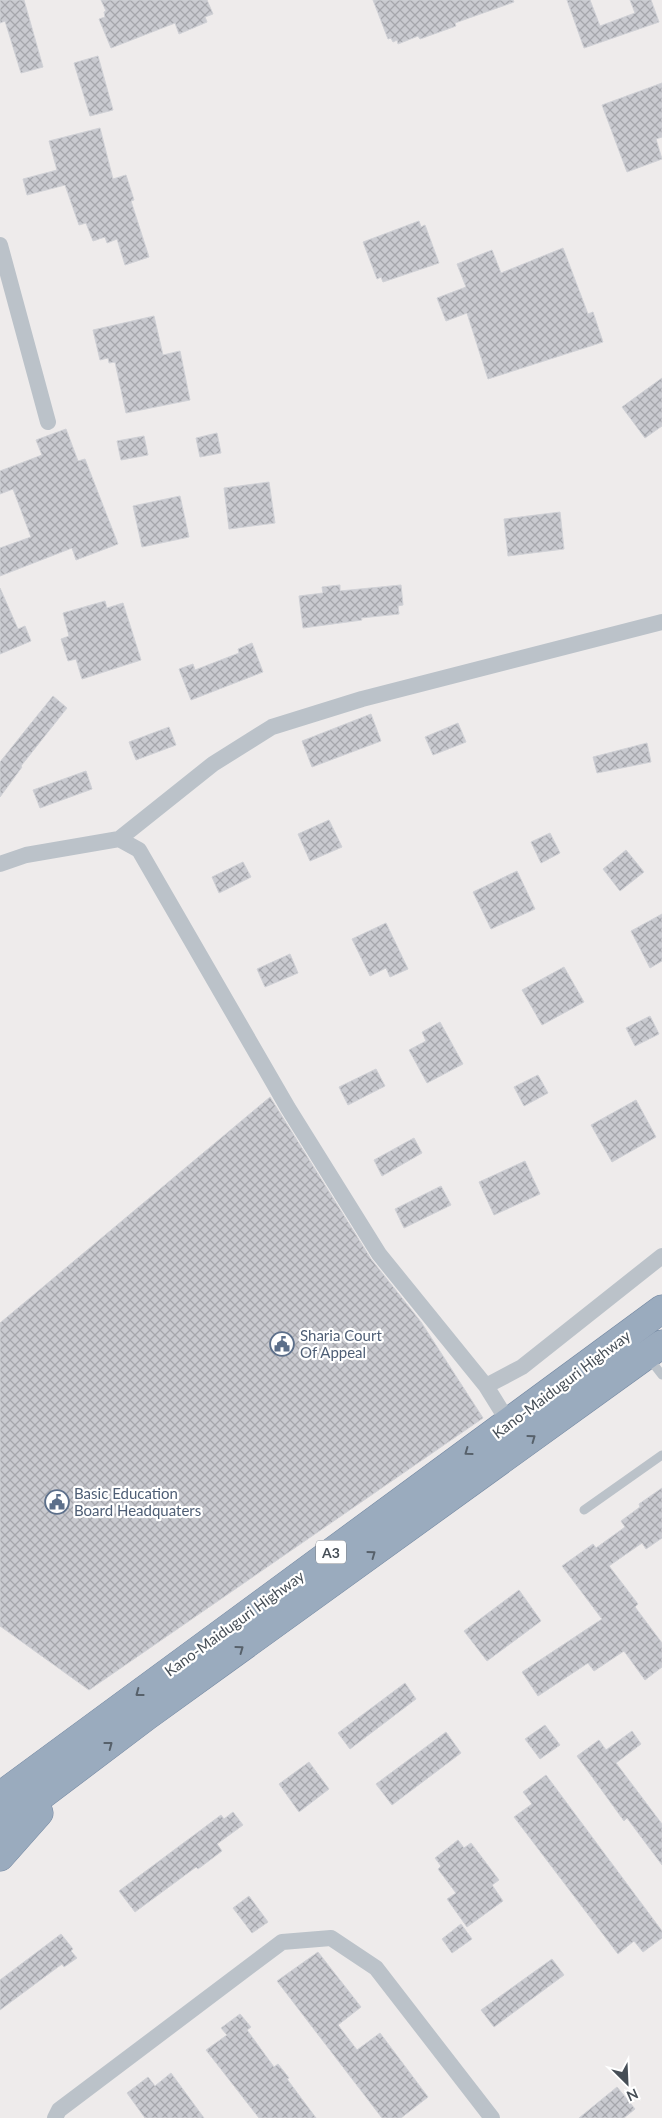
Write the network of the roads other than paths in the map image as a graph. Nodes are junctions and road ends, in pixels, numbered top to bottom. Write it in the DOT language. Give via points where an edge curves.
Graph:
graph roads {
  1 [pos="0,245"];
  2 [pos="2,262"];
  3 [pos="48,422"];
  4 [pos="662,622"];
  5 [pos="119,839"];
  6 [pos="0,864"];
  7 [pos="662,1256"];
  8 [pos="662,1309"];
  9 [pos="657,1358"];
  10 [pos="486,1386"];
  11 [pos="509,1423"];
  12 [pos="662,1455"];
  13 [pos="584,1510"];
  14 [pos="76,1770"];
  15 [pos="0,1796"];
  16 [pos="0,1827"];
  17 [pos="0,1856"];
  18 [pos="55,2118"];
  19 [pos="492,2118"];
  1 -- 2 [label="street"];
  2 -- 3 [label="street"];
  4 -- 5 [label="street" via="362,699 272,727 214,764"];
  5 -- 6 [label="street" via="26,854"];
  5 -- 10 [label="street" via="140,850 288,1108 379,1254"];
  7 -- 10 [label="street" via="522,1367"];
  8 -- 11 [label="highway, Kano-Maiduguri Highway / A3"];
  14 -- 9 [label="highway, Kano-Maiduguri Highway / A3, one-way" via="147,1716"];
  10 -- 11 [label="street"];
  11 -- 15 [label="highway, Kano-Maiduguri Highway / A3, one-way"];
  12 -- 13 [label="lane"];
  14 -- 16 [label="highway, Kano-Maiduguri Highway / A3"];
  14 -- 17 [label="highway, A3"];
  18 -- 19 [label="street" via="59,2110 282,1942 331,1938 376,1968"];
}
